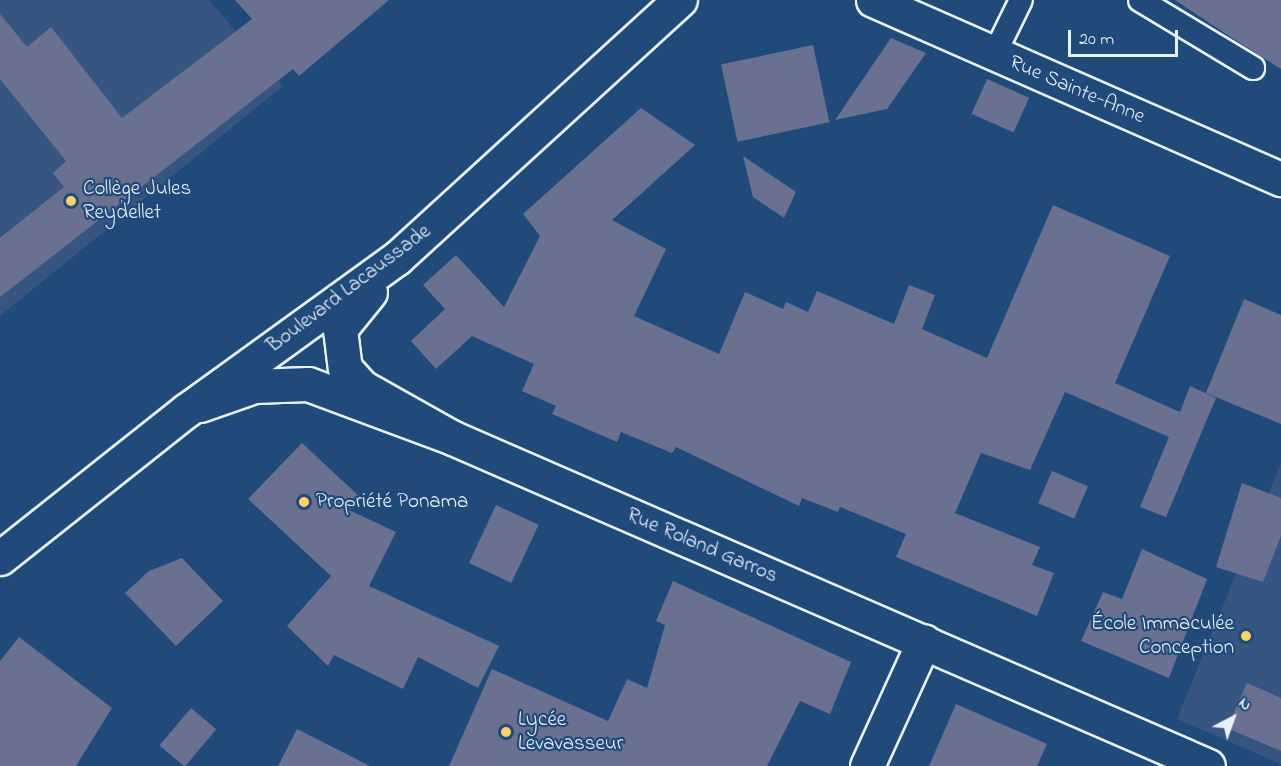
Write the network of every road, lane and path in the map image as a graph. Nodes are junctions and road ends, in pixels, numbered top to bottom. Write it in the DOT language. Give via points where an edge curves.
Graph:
graph roads {
  1 [pos="680,0"];
  2 [pos="873,0"];
  3 [pos="1021,0"];
  4 [pos="1140,0"];
  5 [pos="994,54"];
  6 [pos="1253,68"];
  7 [pos="1281,179"];
  8 [pos="397,258"];
  9 [pos="187,410"];
  10 [pos="453,438"];
  11 [pos="0,558"];
  12 [pos="924,641"];
  13 [pos="867,766"];
  14 [pos="1208,766"];
  1 -- 8 [label="street, Boulevard Lacaussade"];
  2 -- 5 [label="street, Rue Sainte-Anne"];
  3 -- 5 [label="lane"];
  4 -- 6 [label="lane"];
  5 -- 7 [label="street, Rue Sainte-Anne"];
  8 -- 9 [label="street, Boulevard Lacaussade"];
  8 -- 10 [label="street" via="340,329 345,368 362,387"];
  9 -- 10 [label="street, Rue Roland Garros" via="254,386 287,381"];
  9 -- 11 [label="street, Boulevard Lacaussade"];
  10 -- 12 [label="street, Rue Roland Garros"];
  12 -- 13 [label="street"];
  12 -- 14 [label="street, Rue Roland Garros"];
}
